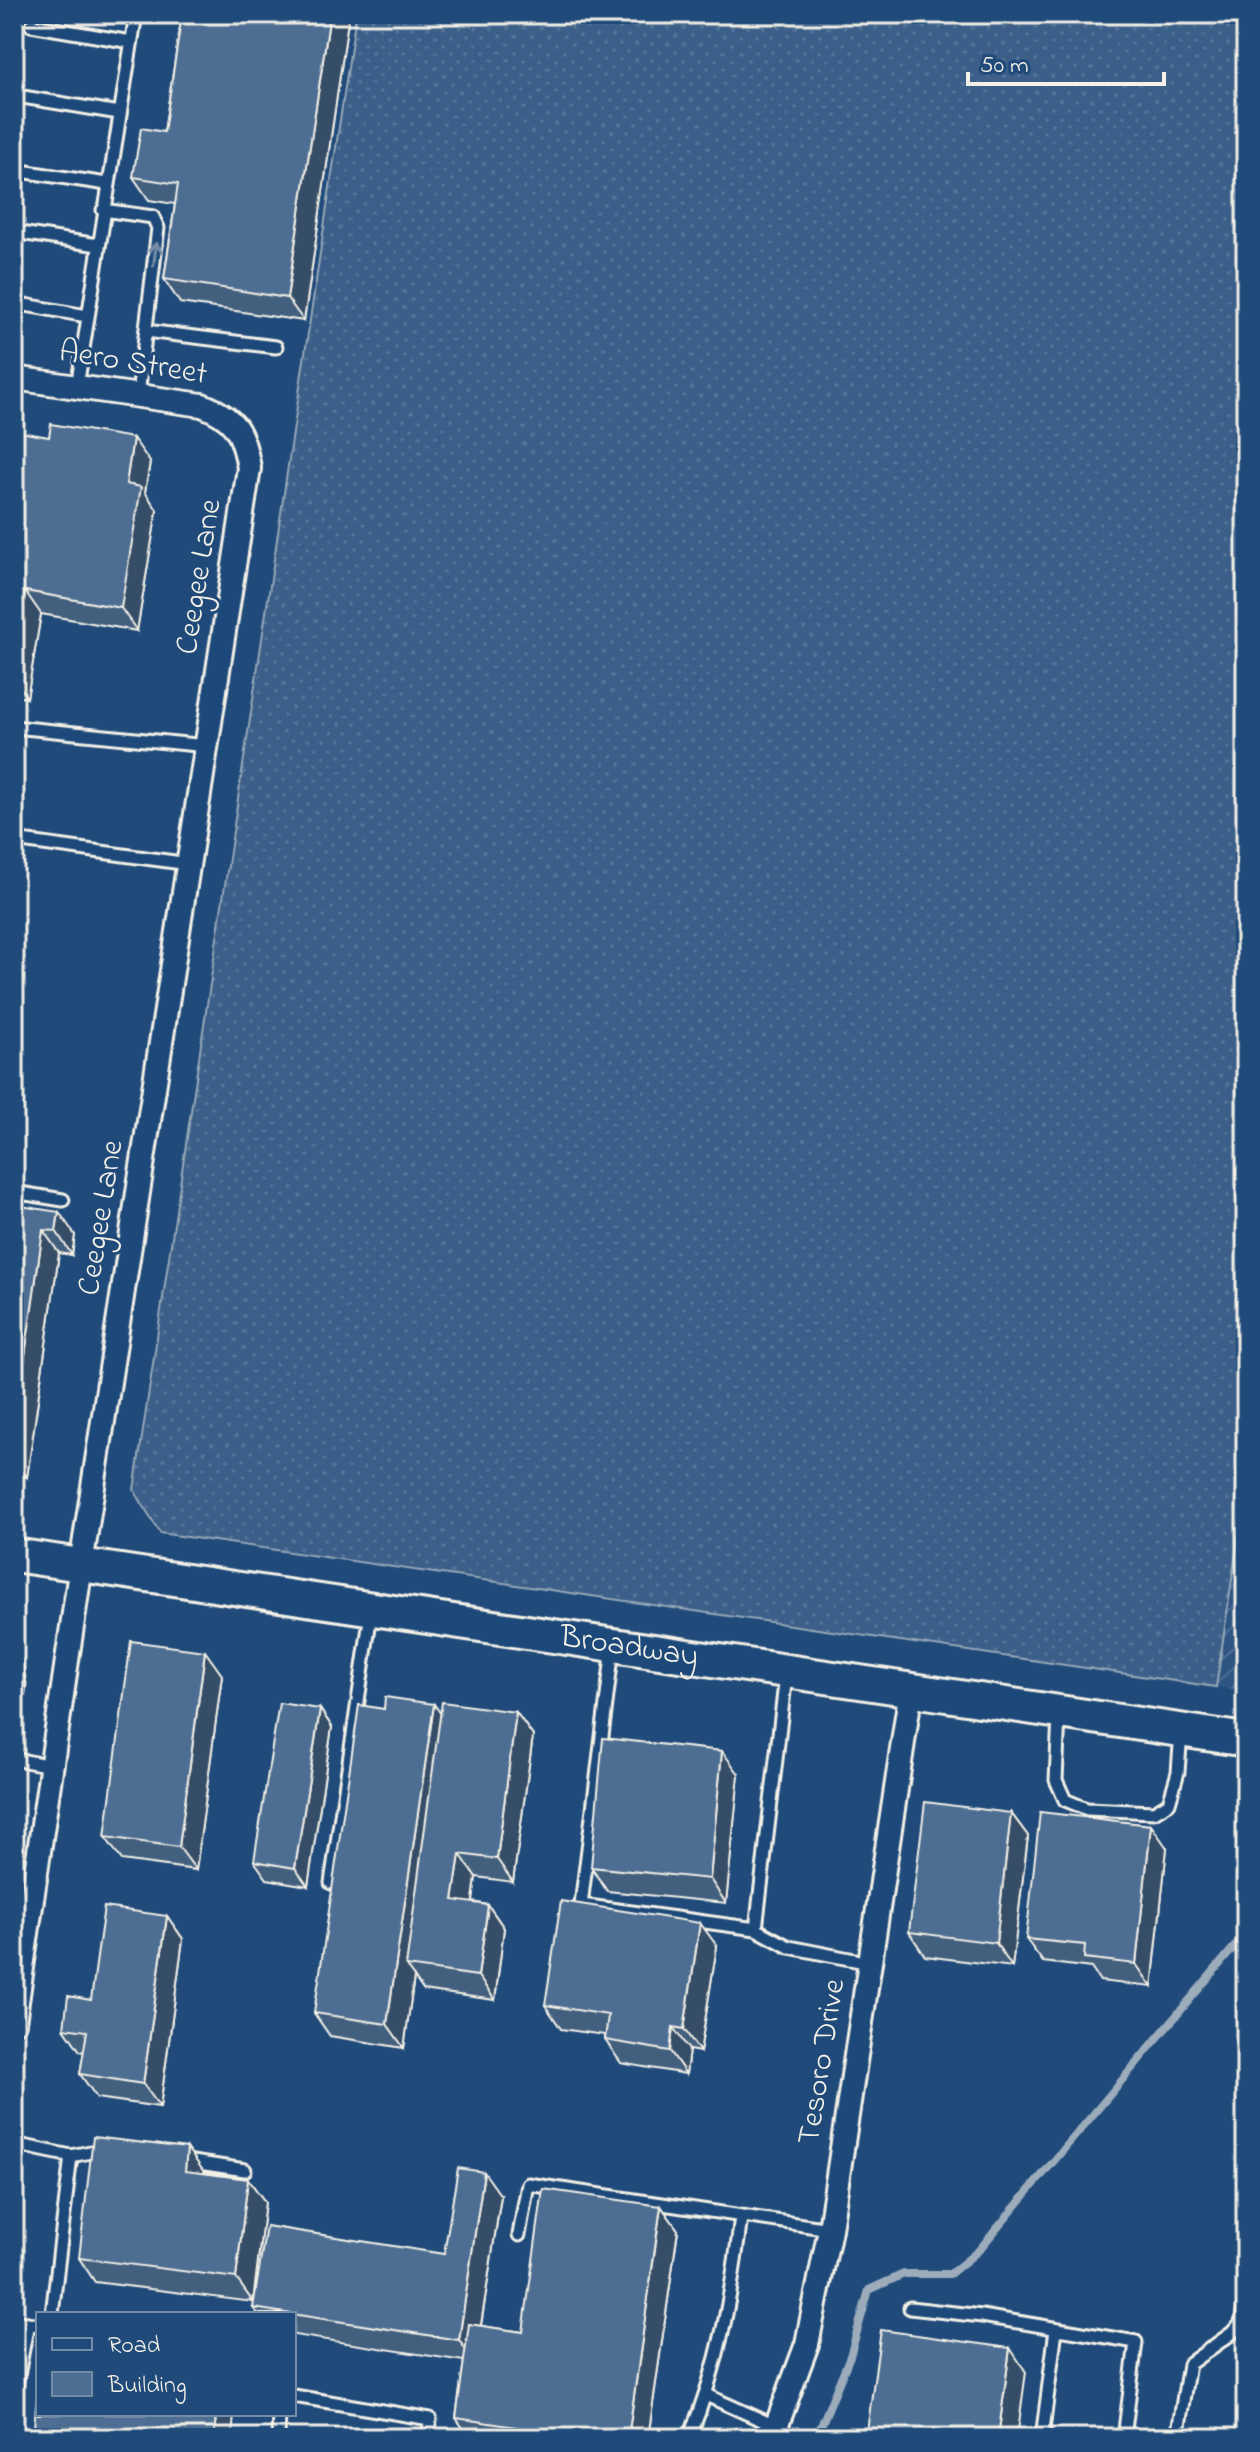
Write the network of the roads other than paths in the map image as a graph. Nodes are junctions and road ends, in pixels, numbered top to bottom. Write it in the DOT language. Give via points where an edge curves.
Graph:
graph roads {
  1 [pos="136,14"];
  2 [pos="31,25"];
  3 [pos="131,42"];
  4 [pos="23,97"];
  5 [pos="119,113"];
  6 [pos="14,170"];
  7 [pos="107,184"];
  8 [pos="103,210"];
  9 [pos="14,232"];
  10 [pos="98,245"];
  11 [pos="14,303"];
  12 [pos="87,316"];
  13 [pos="146,331"];
  14 [pos="276,347"];
  15 [pos="14,378"];
  16 [pos="77,387"];
  17 [pos="138,395"];
  18 [pos="236,426"];
  19 [pos="14,727"];
  20 [pos="207,746"];
  21 [pos="14,840"];
  22 [pos="189,864"];
  23 [pos="14,1192"];
  24 [pos="63,1200"];
  25 [pos="14,1555"];
  26 [pos="81,1565"];
  27 [pos="372,1608"];
  28 [pos="614,1645"];
  29 [pos="14,1661"];
  30 [pos="787,1671"];
  31 [pos="911,1689"];
  32 [pos="1060,1712"];
  33 [pos="14,1715"];
  34 [pos="1182,1730"];
  35 [pos="1246,1740"];
  36 [pos="14,1759"];
  37 [pos="52,1766"];
  38 [pos="331,1883"];
  39 [pos="756,1929"];
  40 [pos="870,1963"];
  41 [pos="14,2022"];
  42 [pos="14,2144"];
  43 [pos="123,2151"];
  44 [pos="71,2156"];
  45 [pos="169,2158"];
  46 [pos="245,2170"];
  47 [pos="741,2217"];
  48 [pos="830,2229"];
  49 [pos="519,2235"];
  50 [pos="1246,2298"];
  51 [pos="910,2308"];
  52 [pos="52,2312"];
  53 [pos="14,2321"];
  54 [pos="33,2324"];
  55 [pos="1056,2329"];
  56 [pos="706,2395"];
  57 [pos="14,2396"];
  58 [pos="296,2396"];
  59 [pos="279,2416"];
  60 [pos="775,2433"];
  61 [pos="278,2438"];
  62 [pos="429,2438"];
  63 [pos="689,2438"];
  64 [pos="1042,2438"];
  65 [pos="1124,2438"];
  66 [pos="1177,2438"];
  1 -- 3 [label="lane"];
  2 -- 3 [label="lane"];
  3 -- 5 [label="lane"];
  4 -- 5 [label="lane"];
  5 -- 7 [label="lane"];
  6 -- 7 [label="lane"];
  7 -- 8 [label="lane"];
  8 -- 10 [label="lane"];
  13 -- 8 [label="lane, one-way" via="157,222 153,217"];
  9 -- 10 [label="lane"];
  10 -- 12 [label="lane"];
  11 -- 12 [label="lane"];
  12 -- 16 [label="lane"];
  13 -- 14 [label="lane"];
  13 -- 17 [label="lane"];
  15 -- 16 [label="street, Aero Street"];
  16 -- 17 [label="street, Aero Street"];
  17 -- 18 [label="street, Aero Street" via="202,405"];
  18 -- 20 [label="street, Ceegee Lane" via="249,468"];
  19 -- 20 [label="lane"];
  20 -- 22 [label="street, Ceegee Lane"];
  21 -- 22 [label="lane"];
  22 -- 26 [label="street, Ceegee Lane"];
  23 -- 24 [label="lane"];
  25 -- 26 [label="main road, Broadway"];
  26 -- 27 [label="main road, Broadway"];
  26 -- 37 [label="street, Ceegee Lane"];
  27 -- 28 [label="main road, Broadway"];
  27 -- 38 [label="lane"];
  28 -- 30 [label="main road, Broadway"];
  28 -- 39 [label="lane" via="581,1905"];
  29 -- 33 [label="lane" via="19,1684"];
  30 -- 31 [label="main road, Broadway"];
  30 -- 39 [label="lane"];
  31 -- 32 [label="main road, Broadway"];
  31 -- 40 [label="street, Tesoro Drive"];
  32 -- 34 [label="main road, Broadway"];
  32 -- 34 [label="lane" via="1056,1780 1065,1800 1087,1809 1154,1812 1169,1803"];
  34 -- 35 [label="main road, Broadway"];
  36 -- 37 [label="lane"];
  37 -- 41 [label="street, Ceegee Lane"];
  39 -- 40 [label="lane" via="789,1947"];
  40 -- 48 [label="street, Tesoro Drive"];
  42 -- 44 [label="lane"];
  43 -- 44 [label="lane"];
  44 -- 52 [label="lane"];
  45 -- 46 [label="lane"];
  47 -- 48 [label="lane"];
  47 -- 49 [label="lane" via="528,2184"];
  47 -- 56 [label="lane" via="730,2305"];
  48 -- 60 [label="street, Tesoro Drive" via="807,2344"];
  50 -- 66 [label="lane" via="1241,2323 1189,2364"];
  51 -- 55 [label="lane"];
  53 -- 54 [label="lane"];
  54 -- 57 [label="lane"];
  55 -- 64 [label="lane"];
  55 -- 65 [label="lane" via="1136,2342"];
  56 -- 60 [label="lane"];
  56 -- 63 [label="lane"];
  58 -- 62 [label="lane" via="430,2419"];
  59 -- 61 [label="lane"];
}
